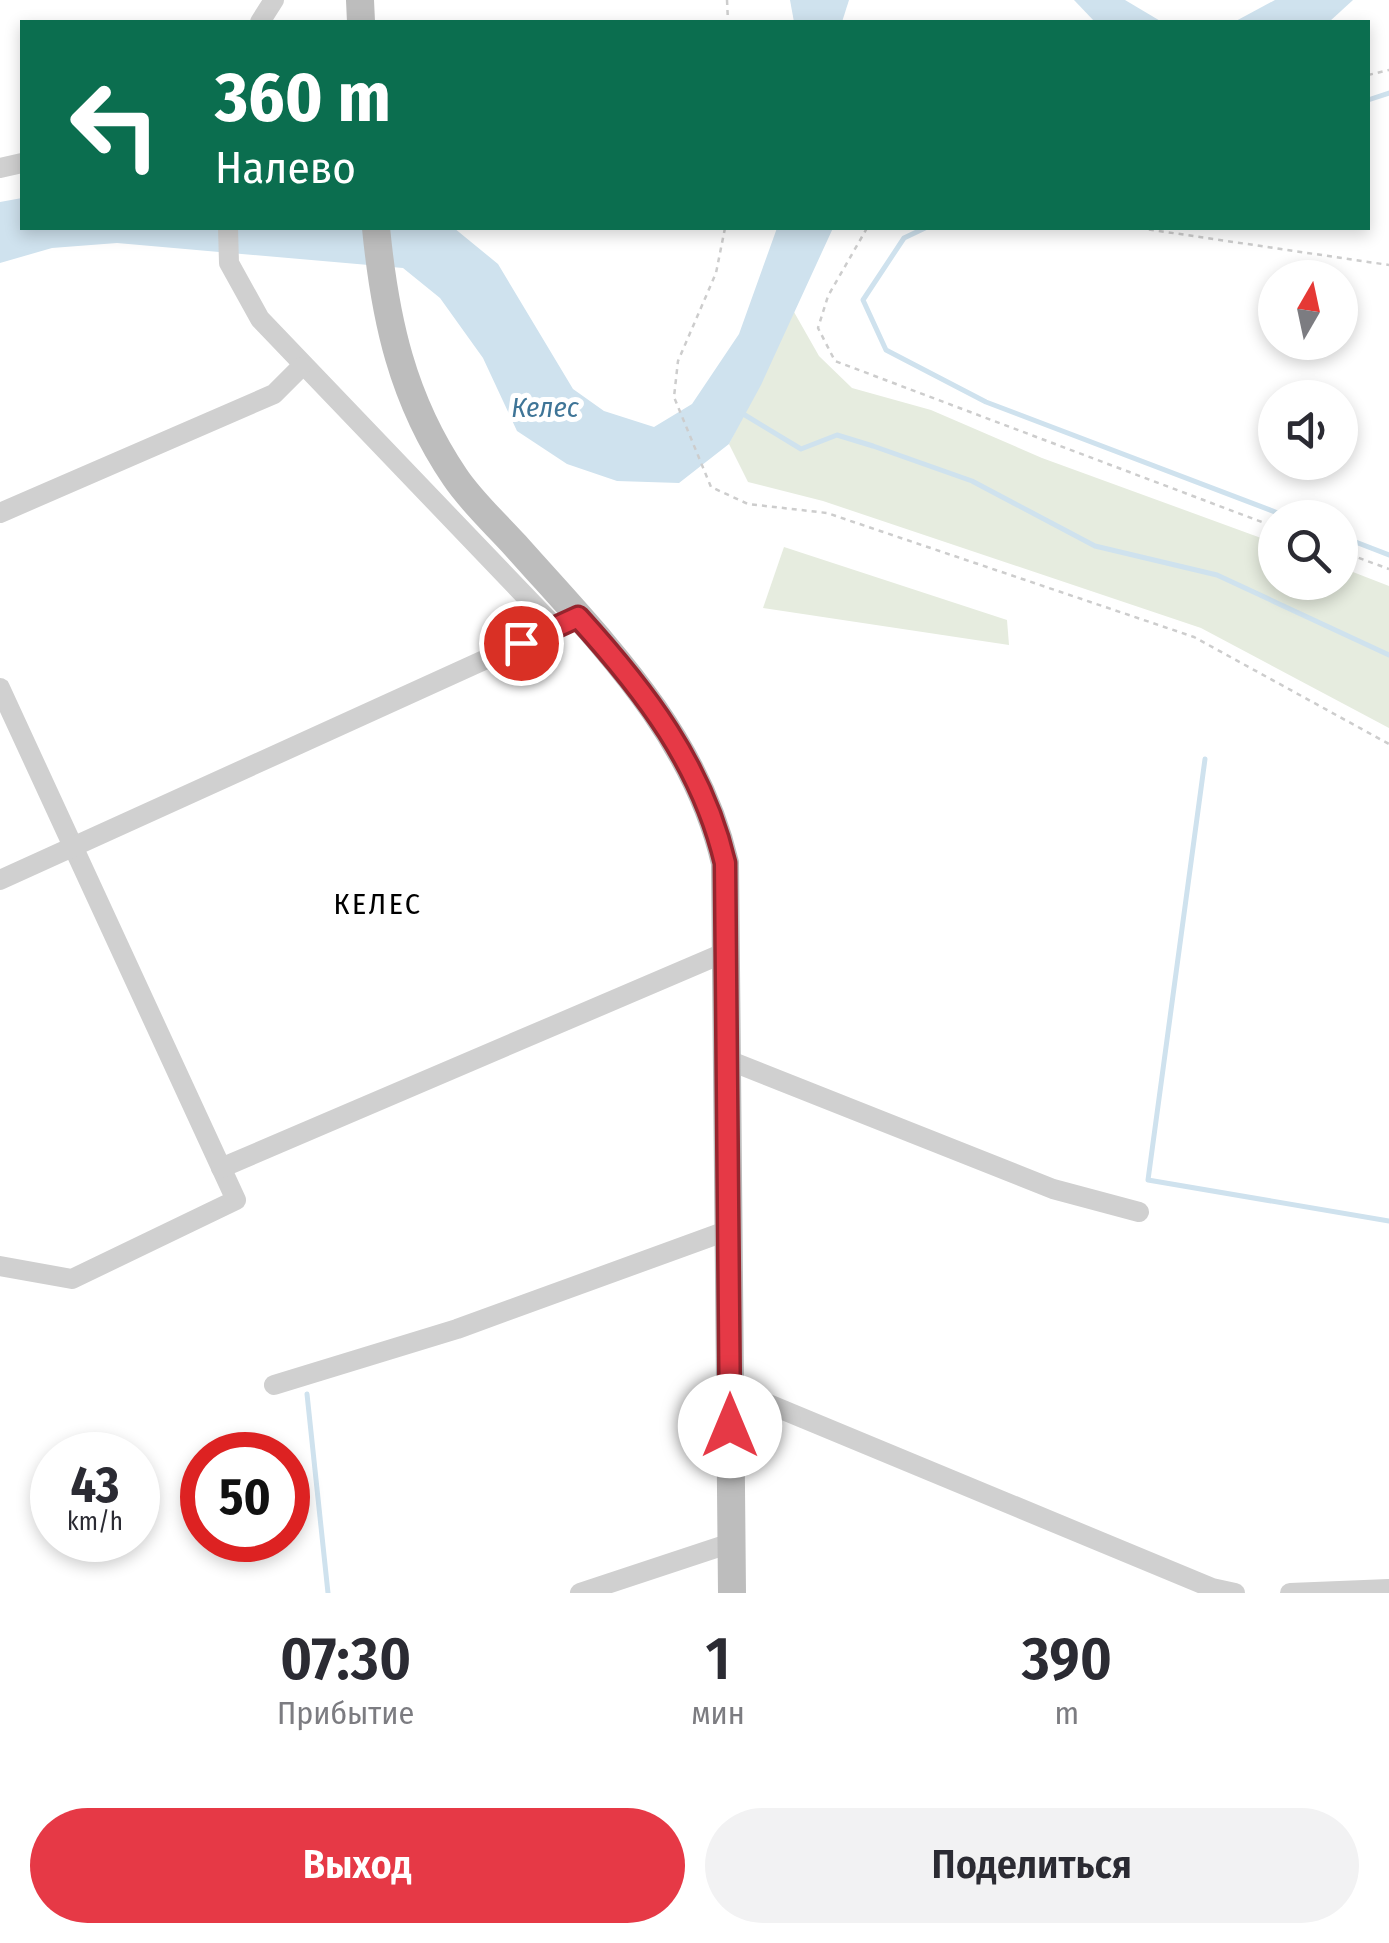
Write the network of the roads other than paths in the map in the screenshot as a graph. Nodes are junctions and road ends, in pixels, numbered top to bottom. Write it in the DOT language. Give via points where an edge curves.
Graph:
graph roads {
  1 [pos="228,230"];
  2 [pos="376,230"];
  3 [pos="301,367"];
  4 [pos="466,490"];
  5 [pos="441,510"];
  6 [pos="0,513"];
  7 [pos="567,622"];
  8 [pos="0,688"];
  9 [pos="73,847"];
  10 [pos="0,880"];
  11 [pos="726,952"];
  12 [pos="728,1060"];
  13 [pos="221,1168"];
  14 [pos="1139,1212"];
  15 [pos="729,1230"];
  16 [pos="0,1266"];
  17 [pos="274,1385"];
  18 [pos="730,1388"];
  19 [pos="731,1542"];
  20 [pos="1389,1589"];
  21 [pos="580,1593"];
  22 [pos="732,1593"];
  23 [pos="1234,1593"];
  24 [pos="1290,1593"];
  1 -- 3 [label="street" via="229,263 260,318"];
  2 -- 4 [label="main road" via="384,311 420,417"];
  3 -- 5 [label="street"];
  3 -- 6 [label="street" via="274,394"];
  4 -- 5 [label="street"];
  4 -- 7 [label="main road"];
  5 -- 7 [label="street"];
  7 -- 9 [label="street"];
  7 -- 11 [label="main road" via="638,683 692,768 714,814 725,863"];
  8 -- 9 [label="street"];
  9 -- 10 [label="street"];
  9 -- 13 [label="street"];
  11 -- 12 [label="main road"];
  11 -- 13 [label="street"];
  12 -- 14 [label="street" via="1053,1189"];
  12 -- 15 [label="main road"];
  13 -- 16 [label="street" via="236,1200 72,1279"];
  15 -- 17 [label="street" via="458,1329"];
  15 -- 18 [label="main road"];
  18 -- 19 [label="main road"];
  18 -- 23 [label="street"];
  19 -- 21 [label="street"];
  19 -- 22 [label="main road"];
  20 -- 24 [label="street"];
}
